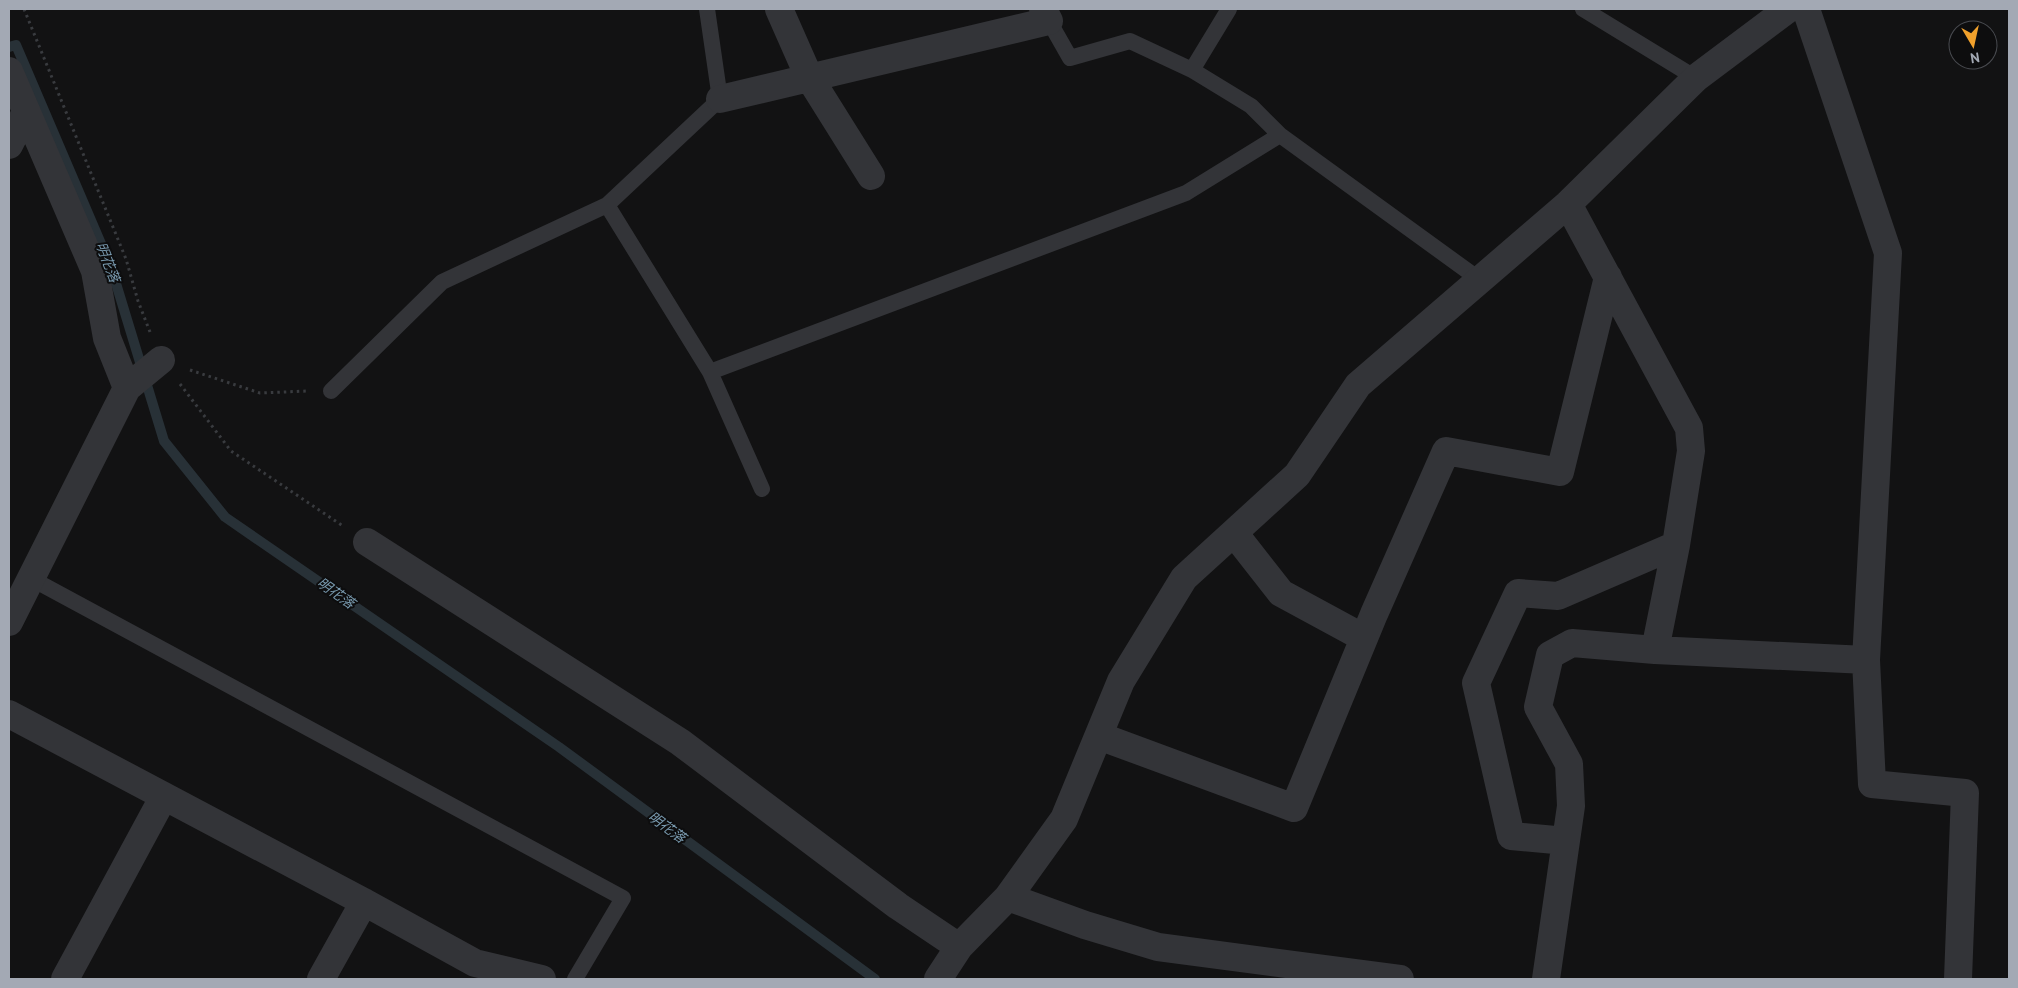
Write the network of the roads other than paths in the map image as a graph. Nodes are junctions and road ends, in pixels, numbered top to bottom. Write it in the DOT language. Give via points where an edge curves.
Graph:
graph roads {
  1 [pos="707,9"];
  2 [pos="779,9"];
  3 [pos="1229,9"];
  4 [pos="1583,9"];
  5 [pos="1788,9"];
  6 [pos="1806,9"];
  7 [pos="1046,15"];
  8 [pos="1192,70"];
  9 [pos="9,71"];
  10 [pos="808,77"];
  11 [pos="1696,78"];
  12 [pos="720,99"];
  13 [pos="26,112"];
  14 [pos="1280,135"];
  15 [pos="9,145"];
  16 [pos="871,176"];
  17 [pos="1568,204"];
  18 [pos="607,205"];
  19 [pos="1608,277"];
  20 [pos="1480,280"];
  21 [pos="161,360"];
  22 [pos="710,372"];
  23 [pos="127,388"];
  24 [pos="331,390"];
  25 [pos="762,489"];
  26 [pos="1234,533"];
  27 [pos="367,542"];
  28 [pos="1676,545"];
  29 [pos="32,579"];
  30 [pos="9,622"];
  31 [pos="1364,638"];
  32 [pos="1655,650"];
  33 [pos="1866,660"];
  34 [pos="9,714"];
  35 [pos="1099,736"];
  36 [pos="164,796"];
  37 [pos="1566,841"];
  38 [pos="1008,897"];
  39 [pos="364,902"];
  40 [pos="959,947"];
  41 [pos="1300,973"];
  42 [pos="65,979"];
  43 [pos="321,979"];
  44 [pos="542,979"];
  45 [pos="575,979"];
  46 [pos="938,979"];
  47 [pos="1400,979"];
  48 [pos="1546,979"];
  49 [pos="1958,979"];
  1 -- 12 [label="lane"];
  2 -- 10 [label="street"];
  3 -- 8 [label="lane"];
  4 -- 11 [label="lane"];
  5 -- 11 [label="street"];
  6 -- 33 [label="street" via="1888,253"];
  7 -- 8 [label="lane" via="1070,58 1130,41"];
  7 -- 10 [label="street"];
  8 -- 14 [label="lane" via="1251,106"];
  9 -- 13 [label="street"];
  10 -- 12 [label="street"];
  10 -- 16 [label="street"];
  11 -- 17 [label="street"];
  12 -- 18 [label="lane"];
  13 -- 15 [label="street"];
  13 -- 23 [label="street" via="95,271 106,338"];
  14 -- 20 [label="lane"];
  14 -- 22 [label="lane" via="1186,193"];
  17 -- 19 [label="street"];
  17 -- 20 [label="street"];
  18 -- 22 [label="lane"];
  18 -- 24 [label="lane" via="442,282"];
  19 -- 28 [label="street" via="1689,428 1690,451"];
  19 -- 31 [label="street" via="1560,472 1446,451"];
  20 -- 26 [label="street" via="1358,385 1297,475"];
  21 -- 23 [label="street"];
  22 -- 25 [label="lane"];
  23 -- 29 [label="street"];
  26 -- 31 [label="street" via="1281,593"];
  26 -- 35 [label="street" via="1184,578 1121,681"];
  27 -- 40 [label="street" via="680,742 898,906"];
  28 -- 32 [label="street"];
  28 -- 37 [label="street" via="1558,596 1518,593 1476,683 1511,836"];
  29 -- 30 [label="street"];
  29 -- 45 [label="lane" via="623,898"];
  31 -- 35 [label="street" via="1294,808"];
  32 -- 33 [label="street"];
  32 -- 37 [label="street" via="1572,643 1550,655 1538,707 1569,764 1571,806"];
  33 -- 49 [label="street" via="1872,784 1965,793"];
  34 -- 36 [label="street"];
  35 -- 38 [label="street" via="1064,819"];
  36 -- 39 [label="street"];
  36 -- 42 [label="street"];
  37 -- 48 [label="street"];
  38 -- 40 [label="street"];
  38 -- 41 [label="street" via="1158,947"];
  39 -- 43 [label="street"];
  39 -- 44 [label="street" via="475,963"];
  40 -- 46 [label="street"];
  41 -- 47 [label="street"];
}
